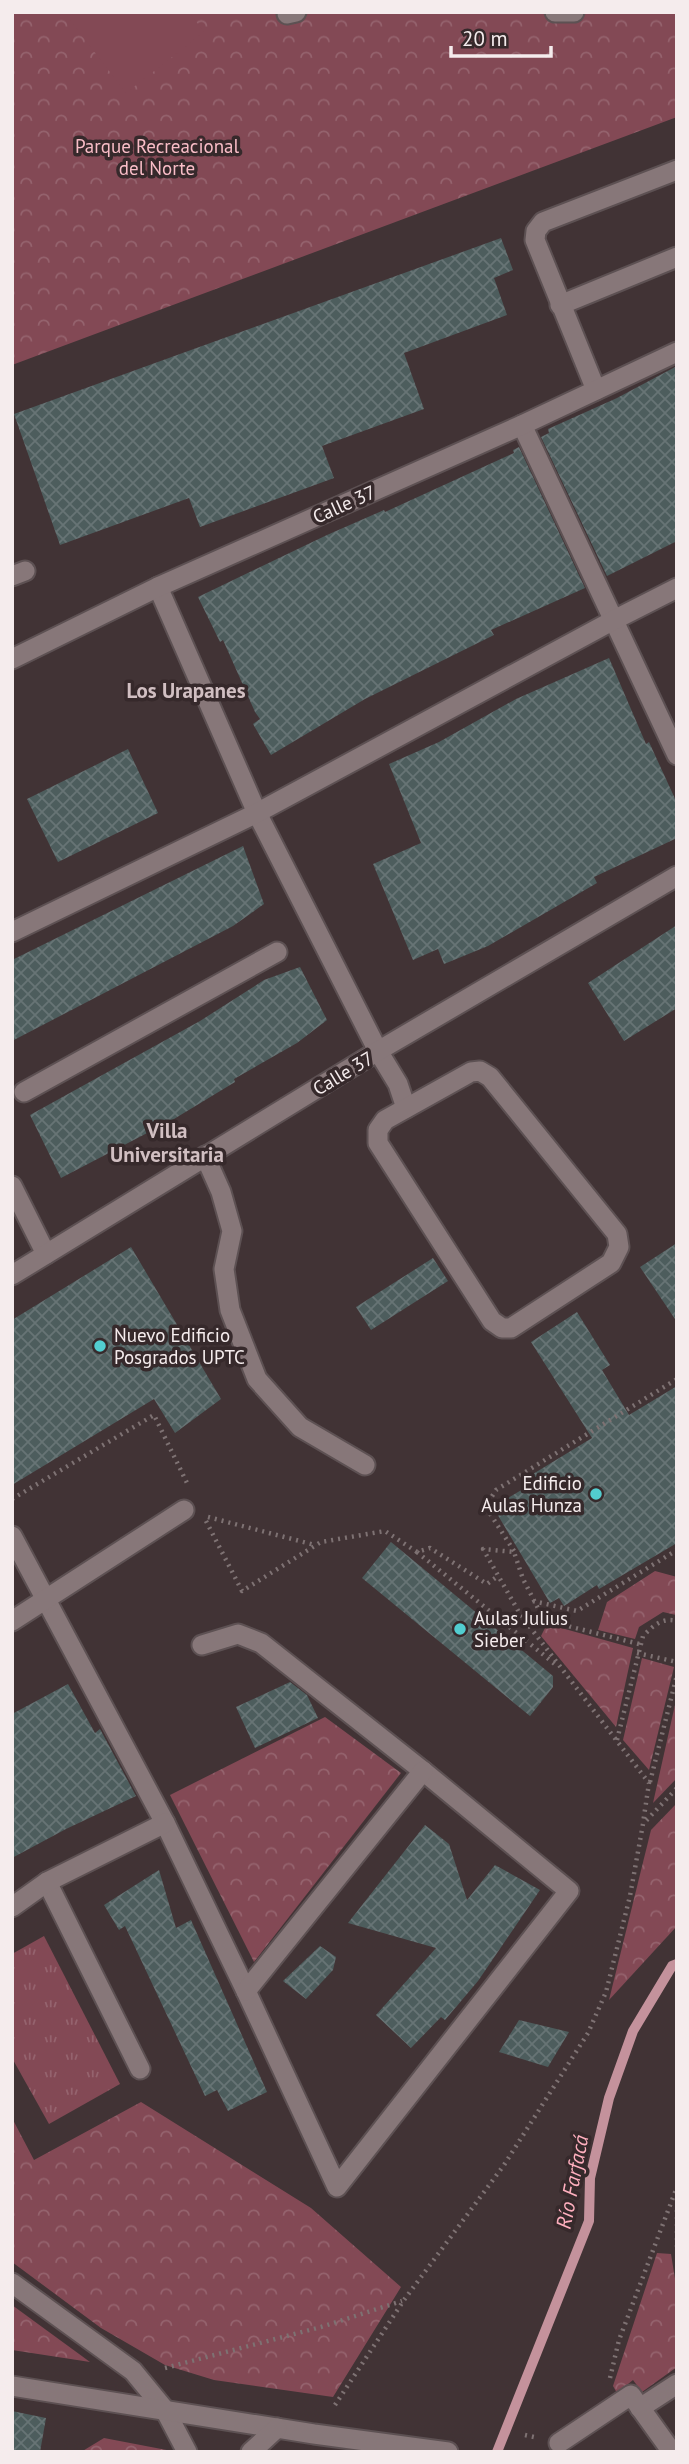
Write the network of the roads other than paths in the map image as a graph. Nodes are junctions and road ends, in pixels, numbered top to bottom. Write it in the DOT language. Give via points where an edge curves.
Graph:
graph roads {
  1 [pos="555,12"];
  2 [pos="574,12"];
  3 [pos="677,170"];
  4 [pos="677,257"];
  5 [pos="560,305"];
  6 [pos="677,352"];
  7 [pos="596,390"];
  8 [pos="522,425"];
  9 [pos="158,587"];
  10 [pos="677,588"];
  11 [pos="612,621"];
  12 [pos="12,659"];
  13 [pos="677,755"];
  14 [pos="257,813"];
  15 [pos="677,876"];
  16 [pos="12,932"];
  17 [pos="277,952"];
  18 [pos="379,1051"];
  19 [pos="24,1091"];
  20 [pos="406,1108"];
  21 [pos="205,1156"];
  22 [pos="12,1186"];
  23 [pos="46,1254"];
  24 [pos="12,1275"];
  25 [pos="365,1465"];
  26 [pos="188,1502"];
  27 [pos="12,1536"];
  28 [pos="46,1600"];
  29 [pos="12,1621"];
  30 [pos="202,1644"];
  31 [pos="423,1771"];
  32 [pos="165,1823"];
  33 [pos="47,1882"];
  34 [pos="12,1907"];
  35 [pos="246,1991"];
  36 [pos="140,2069"];
  37 [pos="12,2283"];
  38 [pos="677,2384"];
  39 [pos="12,2386"];
  40 [pos="640,2408"];
  41 [pos="165,2410"];
  42 [pos="277,2428"];
  43 [pos="559,2443"];
  44 [pos="187,2452"];
  45 [pos="251,2452"];
  46 [pos="448,2452"];
  47 [pos="672,2452"];
  1 -- 2 [label="street"];
  3 -- 5 [label="street" via="543,222 535,240"];
  4 -- 5 [label="street"];
  5 -- 7 [label="street"];
  6 -- 7 [label="street, Calle 37"];
  7 -- 8 [label="street, Calle 37"];
  8 -- 9 [label="street, Calle 37"];
  8 -- 11 [label="street"];
  9 -- 12 [label="street, Calle 37"];
  9 -- 14 [label="street"];
  10 -- 11 [label="street"];
  11 -- 13 [label="street"];
  11 -- 14 [label="street"];
  14 -- 16 [label="street"];
  14 -- 18 [label="street"];
  15 -- 18 [label="street, Calle 37"];
  17 -- 19 [label="street"];
  18 -- 20 [label="street"];
  18 -- 21 [label="street, Calle 37"];
  20 -- 20 [label="street" via="471,1072 490,1077 617,1234 619,1247 611,1263 510,1328 492,1321 378,1143 378,1130 385,1120"];
  21 -- 23 [label="street, Calle 37"];
  21 -- 25 [label="street" via="232,1231 223,1269 230,1310 257,1379 300,1427"];
  22 -- 23 [label="street"];
  23 -- 24 [label="street, Calle 37"];
  26 -- 28 [label="street"];
  27 -- 28 [label="street"];
  28 -- 29 [label="street"];
  28 -- 32 [label="street"];
  30 -- 31 [label="street" via="238,1634 261,1643"];
  31 -- 35 [label="street"];
  31 -- 35 [label="street" via="569,1891 337,2187"];
  32 -- 33 [label="street"];
  32 -- 35 [label="street"];
  33 -- 34 [label="street"];
  33 -- 36 [label="street"];
  37 -- 41 [label="street" via="133,2371"];
  38 -- 40 [label="street"];
  39 -- 41 [label="street"];
  40 -- 43 [label="street" via="631,2395 607,2405"];
  40 -- 47 [label="street"];
  41 -- 42 [label="street"];
  41 -- 44 [label="street"];
  42 -- 45 [label="street"];
  42 -- 46 [label="street"];
}
